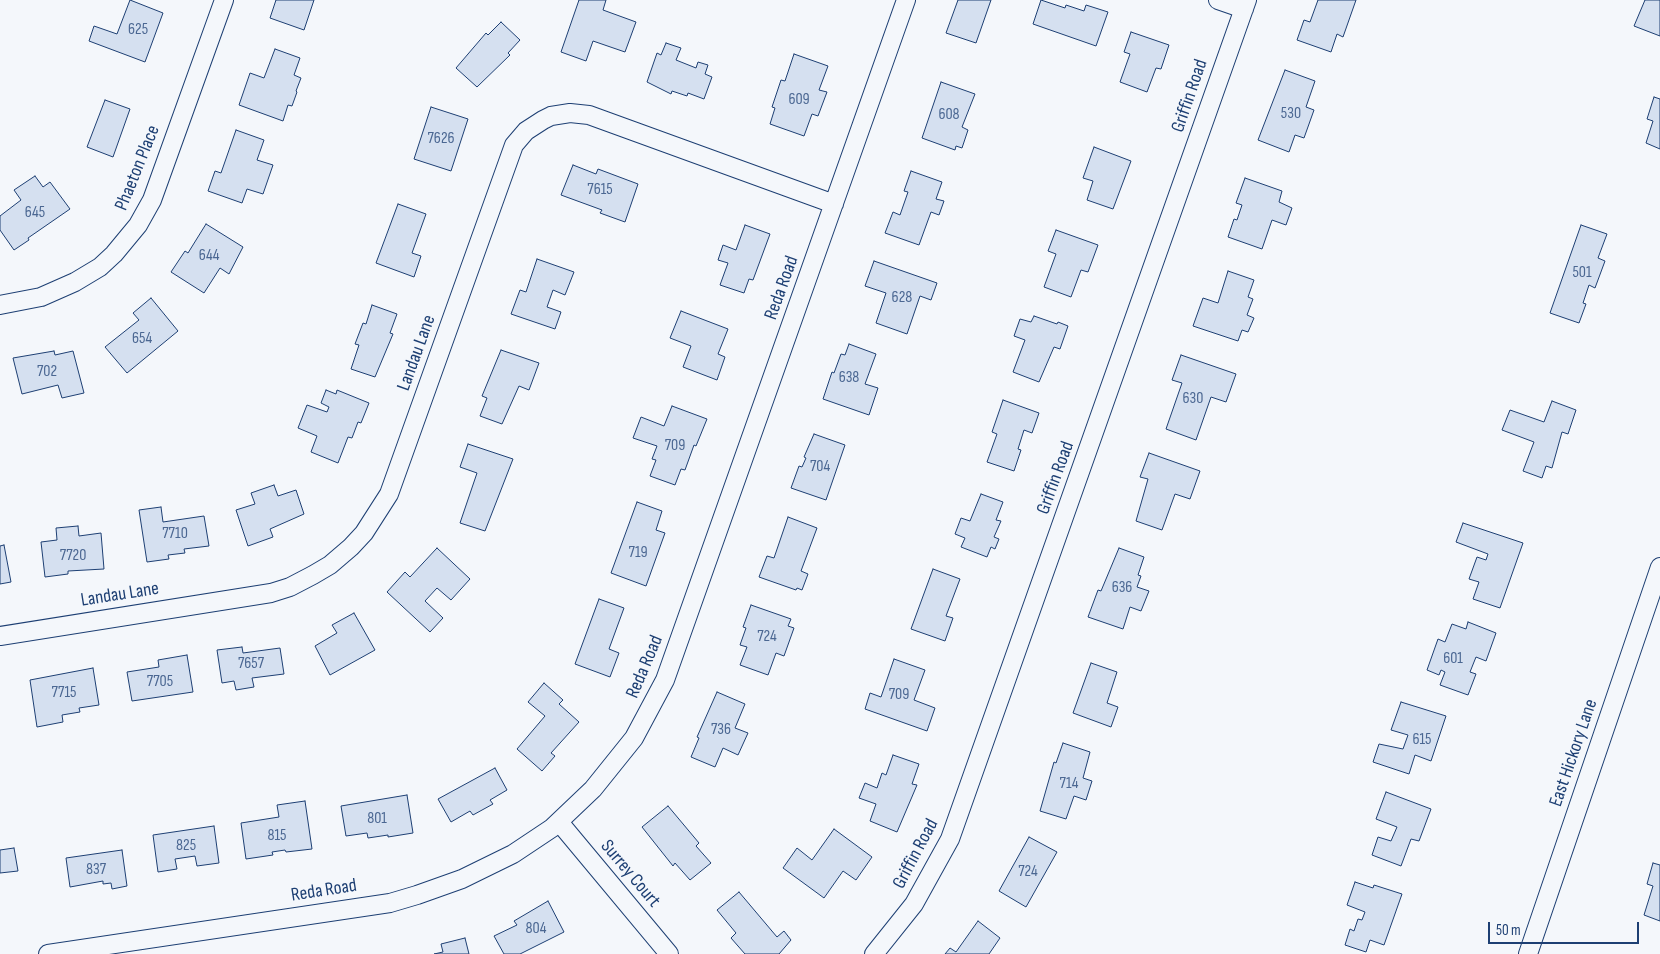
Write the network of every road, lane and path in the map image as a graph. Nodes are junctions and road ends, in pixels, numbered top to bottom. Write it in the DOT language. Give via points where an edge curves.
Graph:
graph roads {
  1 [pos="224,0"];
  2 [pos="906,0"];
  3 [pos="1218,0"];
  4 [pos="1245,5"];
  5 [pos="834,204"];
  6 [pos="0,305"];
  7 [pos="1660,567"];
  8 [pos="0,636"];
  9 [pos="559,822"];
  10 [pos="48,954"];
  11 [pos="669,954"];
  12 [pos="874,954"];
  13 [pos="1528,954"];
  1 -- 6 [label="street, Phaeton Place" via="152,200 138,225 114,254 75,282 41,297"];
  2 -- 5 [label="street, Reda Road"];
  3 -- 4 [label="street"];
  4 -- 12 [label="street, Griffin Road" via="954,831 914,904"];
  5 -- 8 [label="street, Landau Lane" via="594,116 570,113 551,116 526,130 514,145 388,494 364,533 351,547 330,565 290,587 271,592"];
  5 -- 9 [label="street, Reda Road" via="665,680 623,753 594,790"];
  7 -- 13 [label="street, East Hickory Lane"];
  9 -- 10 [label="street, Reda Road" via="513,854 479,872 390,903"];
  9 -- 11 [label="street, Surrey Court"];
}
